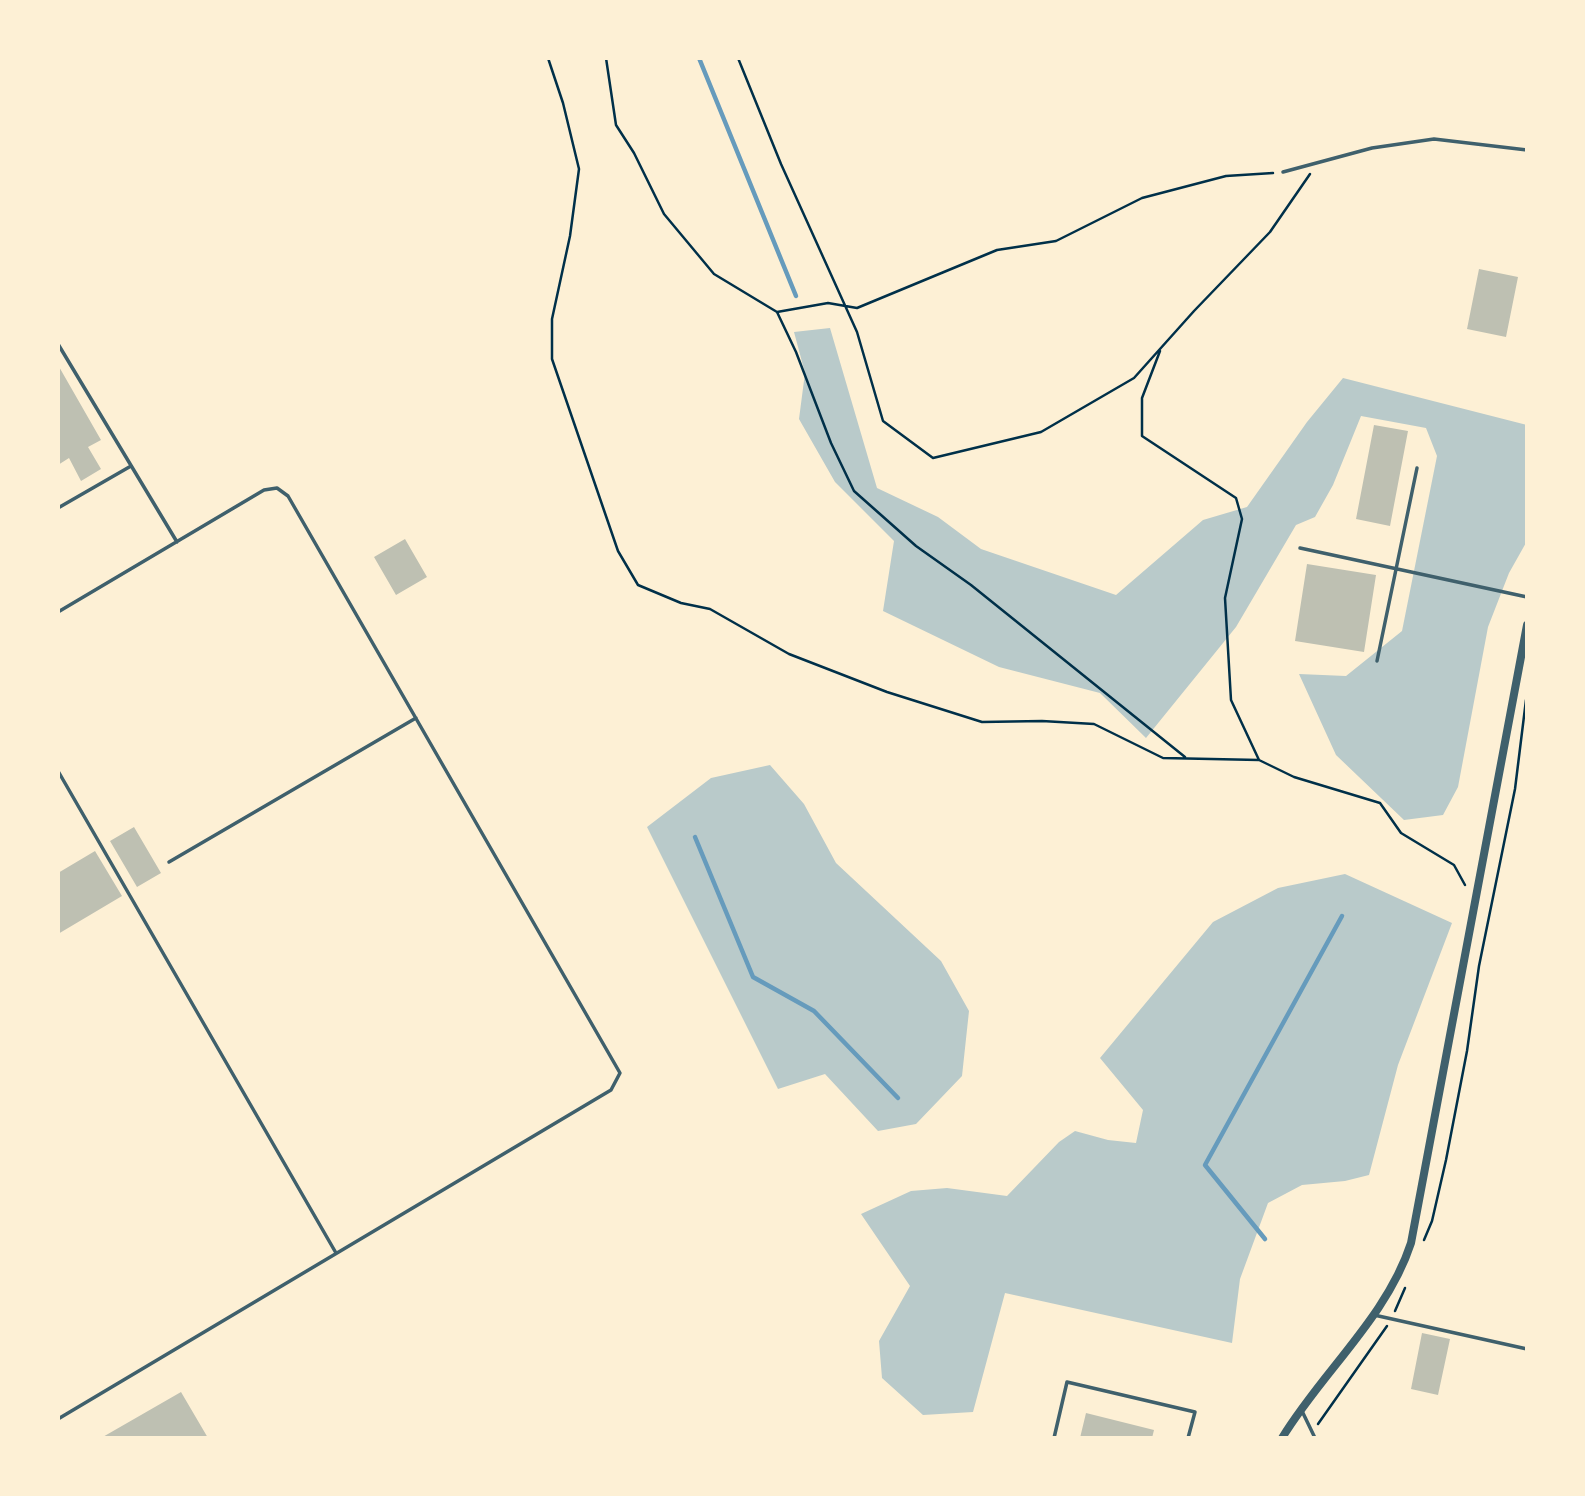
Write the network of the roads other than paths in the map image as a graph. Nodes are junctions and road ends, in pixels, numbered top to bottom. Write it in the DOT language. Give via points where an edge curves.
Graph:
graph roads {
  1 [pos="1527,150"];
  2 [pos="1283,172"];
  3 [pos="58,344"];
  4 [pos="131,466"];
  5 [pos="1417,468"];
  6 [pos="58,508"];
  7 [pos="177,542"];
  8 [pos="1300,548"];
  9 [pos="1395,570"];
  10 [pos="1527,597"];
  11 [pos="58,612"];
  12 [pos="1527,625"];
  13 [pos="1377,661"];
  14 [pos="416,718"];
  15 [pos="58,771"];
  16 [pos="169,862"];
  17 [pos="335,1253"];
  18 [pos="1372,1315"];
  19 [pos="1527,1349"];
  20 [pos="1301,1409"];
  21 [pos="58,1419"];
  22 [pos="1054,1438"];
  23 [pos="1188,1438"];
  24 [pos="1282,1438"];
  25 [pos="1315,1438"];
  1 -- 2 [label="lane" via="1434,139"];
  3 -- 4 [label="lane"];
  4 -- 6 [label="lane"];
  4 -- 7 [label="lane"];
  5 -- 9 [label="lane"];
  7 -- 11 [label="lane"];
  7 -- 14 [label="lane" via="264,490 277,488 288,496"];
  8 -- 9 [label="lane"];
  9 -- 10 [label="lane"];
  9 -- 13 [label="lane"];
  12 -- 18 [label="street" via="1411,1243"];
  14 -- 16 [label="lane"];
  14 -- 17 [label="lane" via="620,1073 611,1090"];
  15 -- 17 [label="lane"];
  17 -- 21 [label="lane"];
  18 -- 19 [label="lane"];
  18 -- 20 [label="street"];
  20 -- 24 [label="street"];
  20 -- 25 [label="lane"];
  22 -- 23 [label="lane" via="1067,1382 1195,1412"];
}
